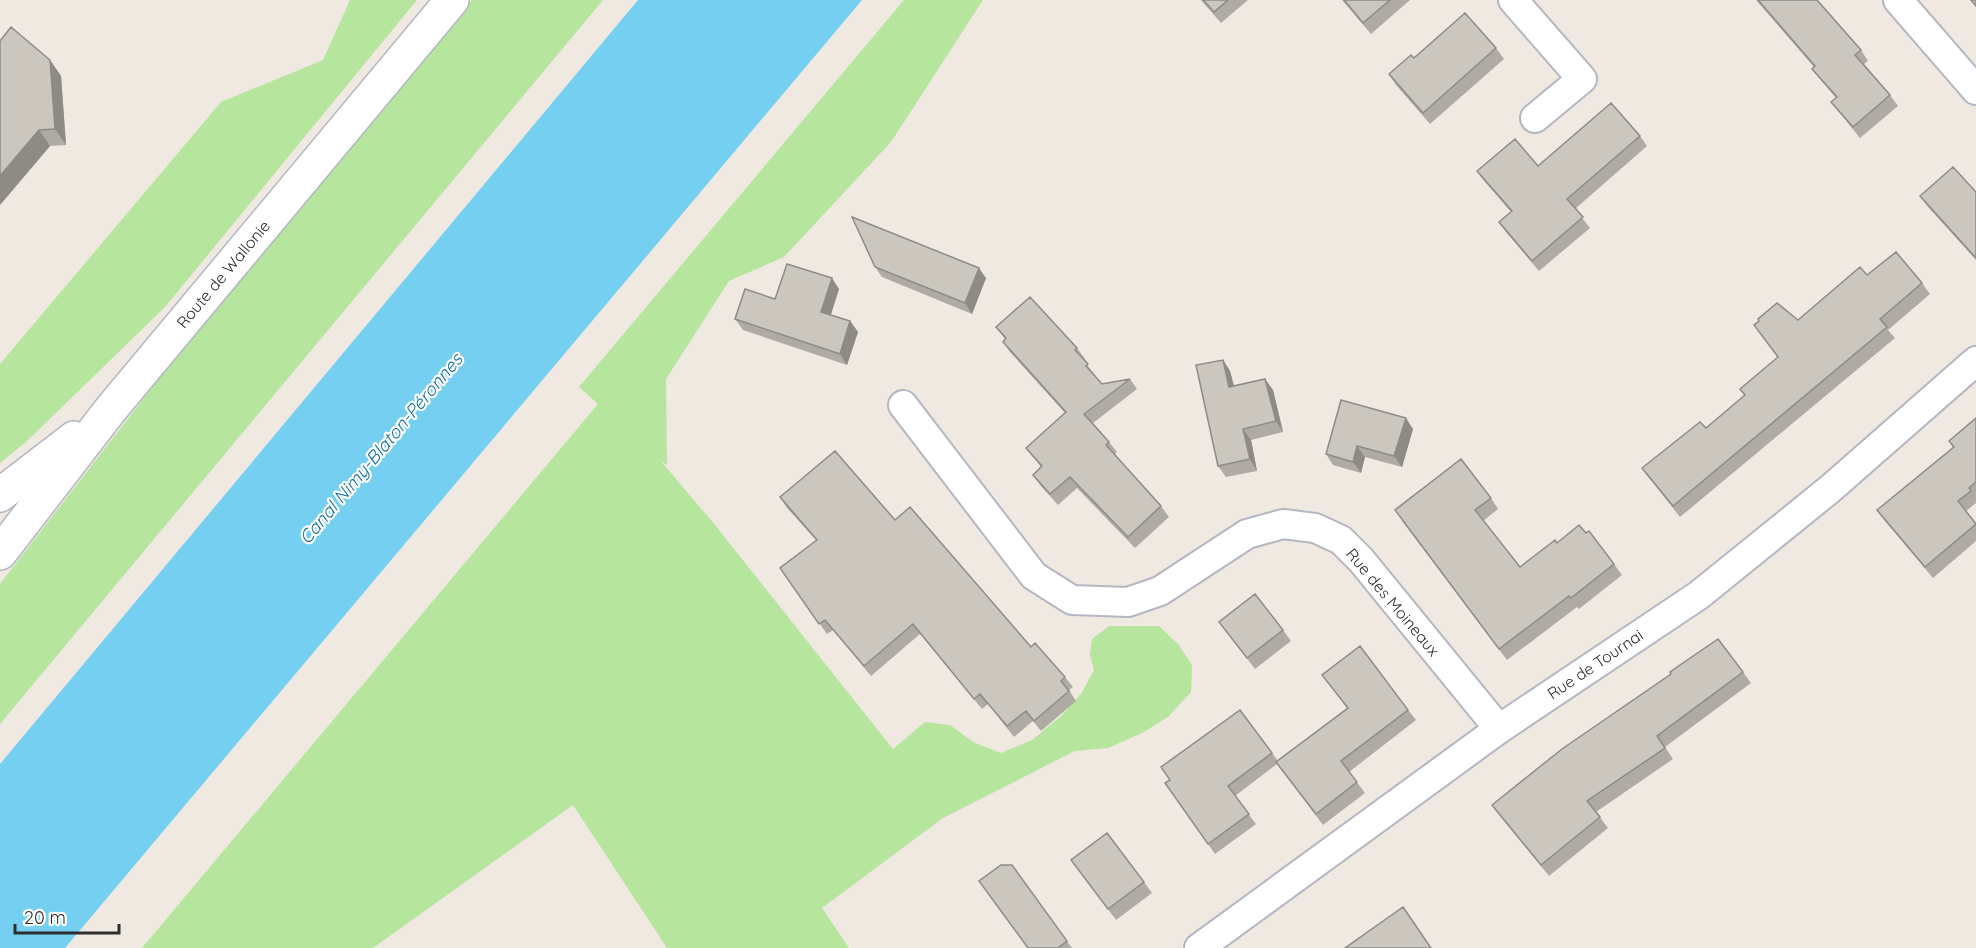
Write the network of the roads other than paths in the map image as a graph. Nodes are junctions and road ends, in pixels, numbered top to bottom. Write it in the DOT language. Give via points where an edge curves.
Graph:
graph roads {
  1 [pos="452,0"];
  2 [pos="1514,0"];
  3 [pos="1898,0"];
  4 [pos="1976,90"];
  5 [pos="1535,118"];
  6 [pos="1976,361"];
  7 [pos="903,405"];
  8 [pos="111,409"];
  9 [pos="0,495"];
  10 [pos="0,553"];
  11 [pos="1499,729"];
  12 [pos="1199,948"];
  1 -- 8 [label="main road, Route de Wallonie"];
  2 -- 5 [label="street" via="1582,79"];
  3 -- 4 [label="street"];
  6 -- 11 [label="street, Rue de Tournai" via="1830,489 1699,595"];
  7 -- 11 [label="street, Rue des Moineaux" via="1034,576 1072,600 1128,602 1160,591 1247,534 1283,524 1315,528 1341,540 1362,560"];
  8 -- 9 [label="main road"];
  8 -- 10 [label="main road, Route de Wallonie"];
  11 -- 12 [label="street, Rue de Tournai"];
}
